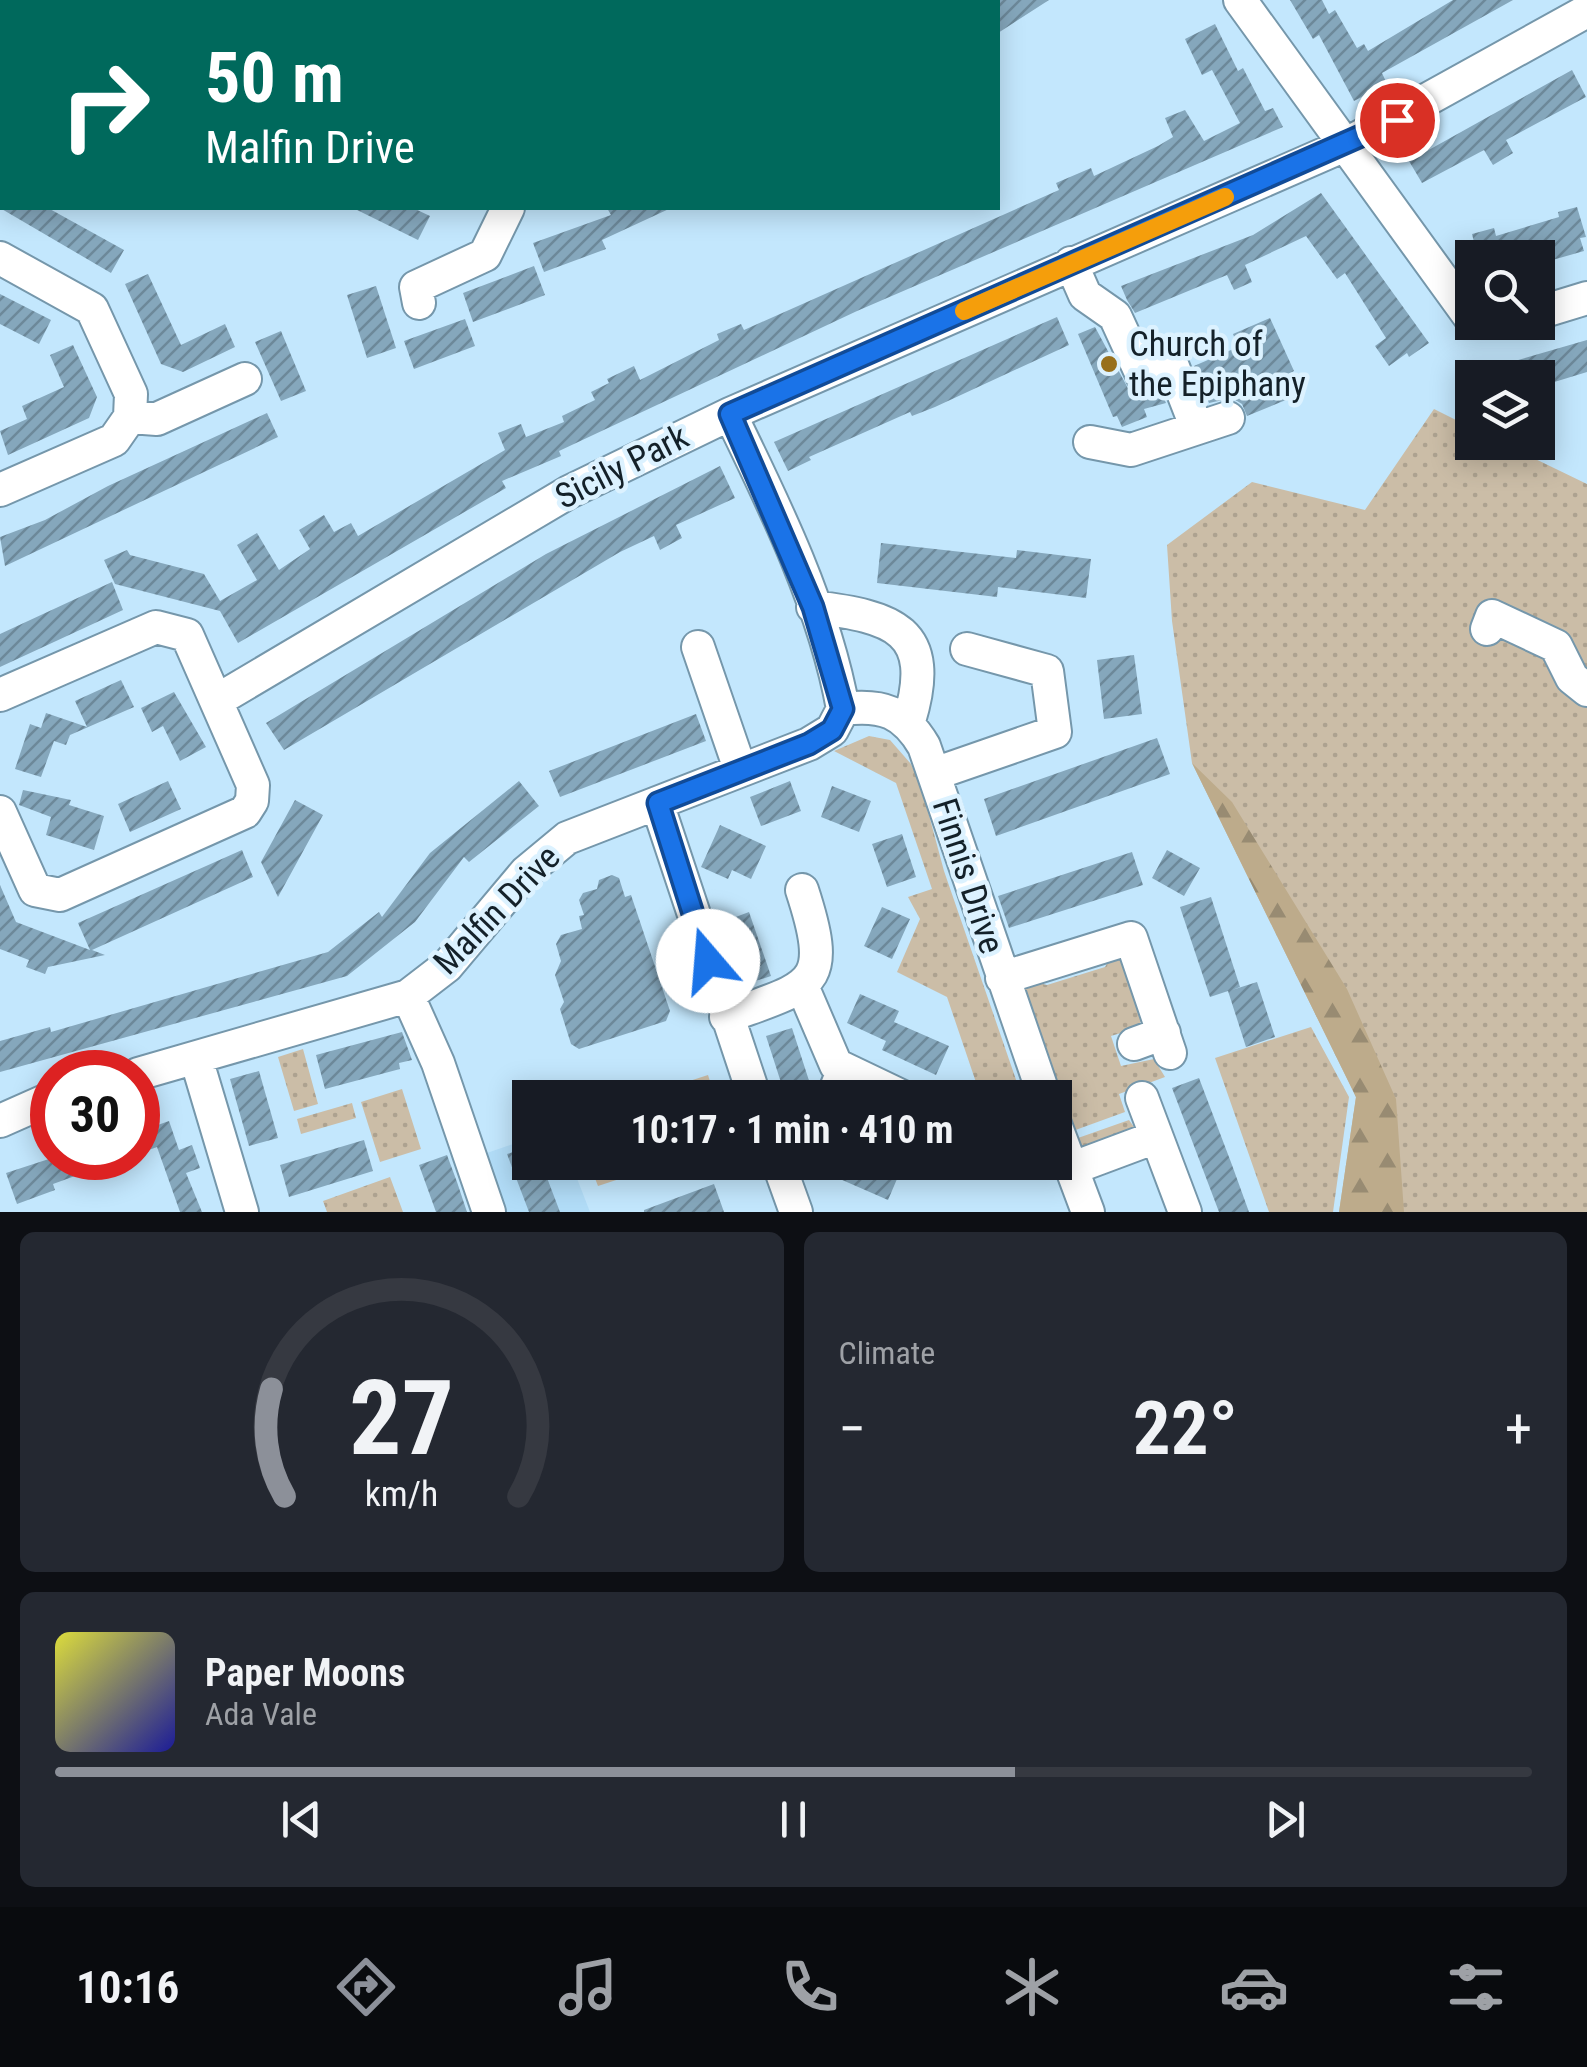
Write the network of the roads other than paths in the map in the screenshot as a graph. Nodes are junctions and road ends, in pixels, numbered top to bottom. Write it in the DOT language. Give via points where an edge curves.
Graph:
graph roads {
  1 [pos="1240,0"];
  2 [pos="1587,10"];
  3 [pos="1345,146"];
  4 [pos="507,210"];
  5 [pos="0,258"];
  6 [pos="1072,263"];
  7 [pos="1455,295"];
  8 [pos="1587,298"];
  9 [pos="419,302"];
  10 [pos="1555,308"];
  11 [pos="244,379"];
  12 [pos="730,414"];
  13 [pos="130,417"];
  14 [pos="1228,418"];
  15 [pos="1196,426"];
  16 [pos="1090,442"];
  17 [pos="0,490"];
  18 [pos="813,607"];
  19 [pos="1486,629"];
  20 [pos="698,647"];
  21 [pos="967,650"];
  22 [pos="1587,690"];
  23 [pos="0,695"];
  24 [pos="216,701"];
  25 [pos="843,709"];
  26 [pos="909,721"];
  27 [pos="740,768"];
  28 [pos="934,774"];
  29 [pos="658,803"];
  30 [pos="0,812"];
  31 [pos="802,890"];
  32 [pos="1002,978"];
  33 [pos="802,988"];
  34 [pos="408,996"];
  35 [pos="726,1018"];
  36 [pos="1156,1043"];
  37 [pos="196,1058"];
  38 [pos="160,1068"];
  39 [pos="748,1080"];
  40 [pos="838,1080"];
  41 [pos="1038,1080"];
  42 [pos="1142,1098"];
  43 [pos="30,1108"];
  44 [pos="0,1121"];
  45 [pos="1156,1137"];
  46 [pos="1072,1168"];
  47 [pos="784,1180"];
  48 [pos="242,1212"];
  49 [pos="488,1212"];
  50 [pos="796,1212"];
  51 [pos="1088,1212"];
  52 [pos="1185,1212"];
  1 -- 3 [label="street"];
  2 -- 3 [label="street, Sicily Park"];
  3 -- 6 [label="street, Sicily Park"];
  3 -- 7 [label="street"];
  4 -- 9 [label="street" via="485,254 416,287"];
  5 -- 13 [label="street" via="92,309 131,394"];
  6 -- 12 [label="street, Sicily Park"];
  6 -- 15 [label="street" via="1085,294 1115,316 1143,377 1173,367"];
  8 -- 10 [label="street"];
  11 -- 13 [label="street" via="157,419"];
  12 -- 18 [label="street"];
  12 -- 24 [label="street, Sicily Park" via="569,492"];
  13 -- 17 [label="street" via="114,440"];
  14 -- 15 [label="street"];
  15 -- 16 [label="street" via="1130,450"];
  18 -- 25 [label="street"];
  18 -- 26 [label="street" via="900,628 918,662"];
  19 -- 22 [label="street" via="1492,616 1556,646 1572,678"];
  20 -- 27 [label="street"];
  21 -- 28 [label="street" via="1047,671 1055,732"];
  23 -- 24 [label="street" via="156,627 188,635"];
  24 -- 30 [label="street" via="253,785 244,812 48,896 35,890"];
  25 -- 26 [label="street" via="879,708"];
  25 -- 27 [label="street, Malfin Drive" via="832,730 809,744"];
  26 -- 28 [label="street, Finnis Drive"];
  27 -- 29 [label="street, Malfin Drive"];
  28 -- 32 [label="street, Finnis Drive"];
  29 -- 34 [label="street, Malfin Drive" via="567,838 522,876 447,966"];
  29 -- 35 [label="street"];
  31 -- 33 [label="street" via="819,941 817,966"];
  32 -- 36 [label="street" via="1131,938"];
  32 -- 41 [label="street, Finnis Drive"];
  33 -- 35 [label="street"];
  33 -- 40 [label="street"];
  34 -- 37 [label="street, Malfin Drive"];
  34 -- 49 [label="street"];
  35 -- 39 [label="street"];
  37 -- 38 [label="street, Malfin Drive"];
  37 -- 48 [label="street"];
  42 -- 45 [label="street"];
  43 -- 44 [label="street"];
  45 -- 46 [label="street"];
  45 -- 52 [label="street"];
  46 -- 51 [label="street"];
  47 -- 50 [label="street"];
}
